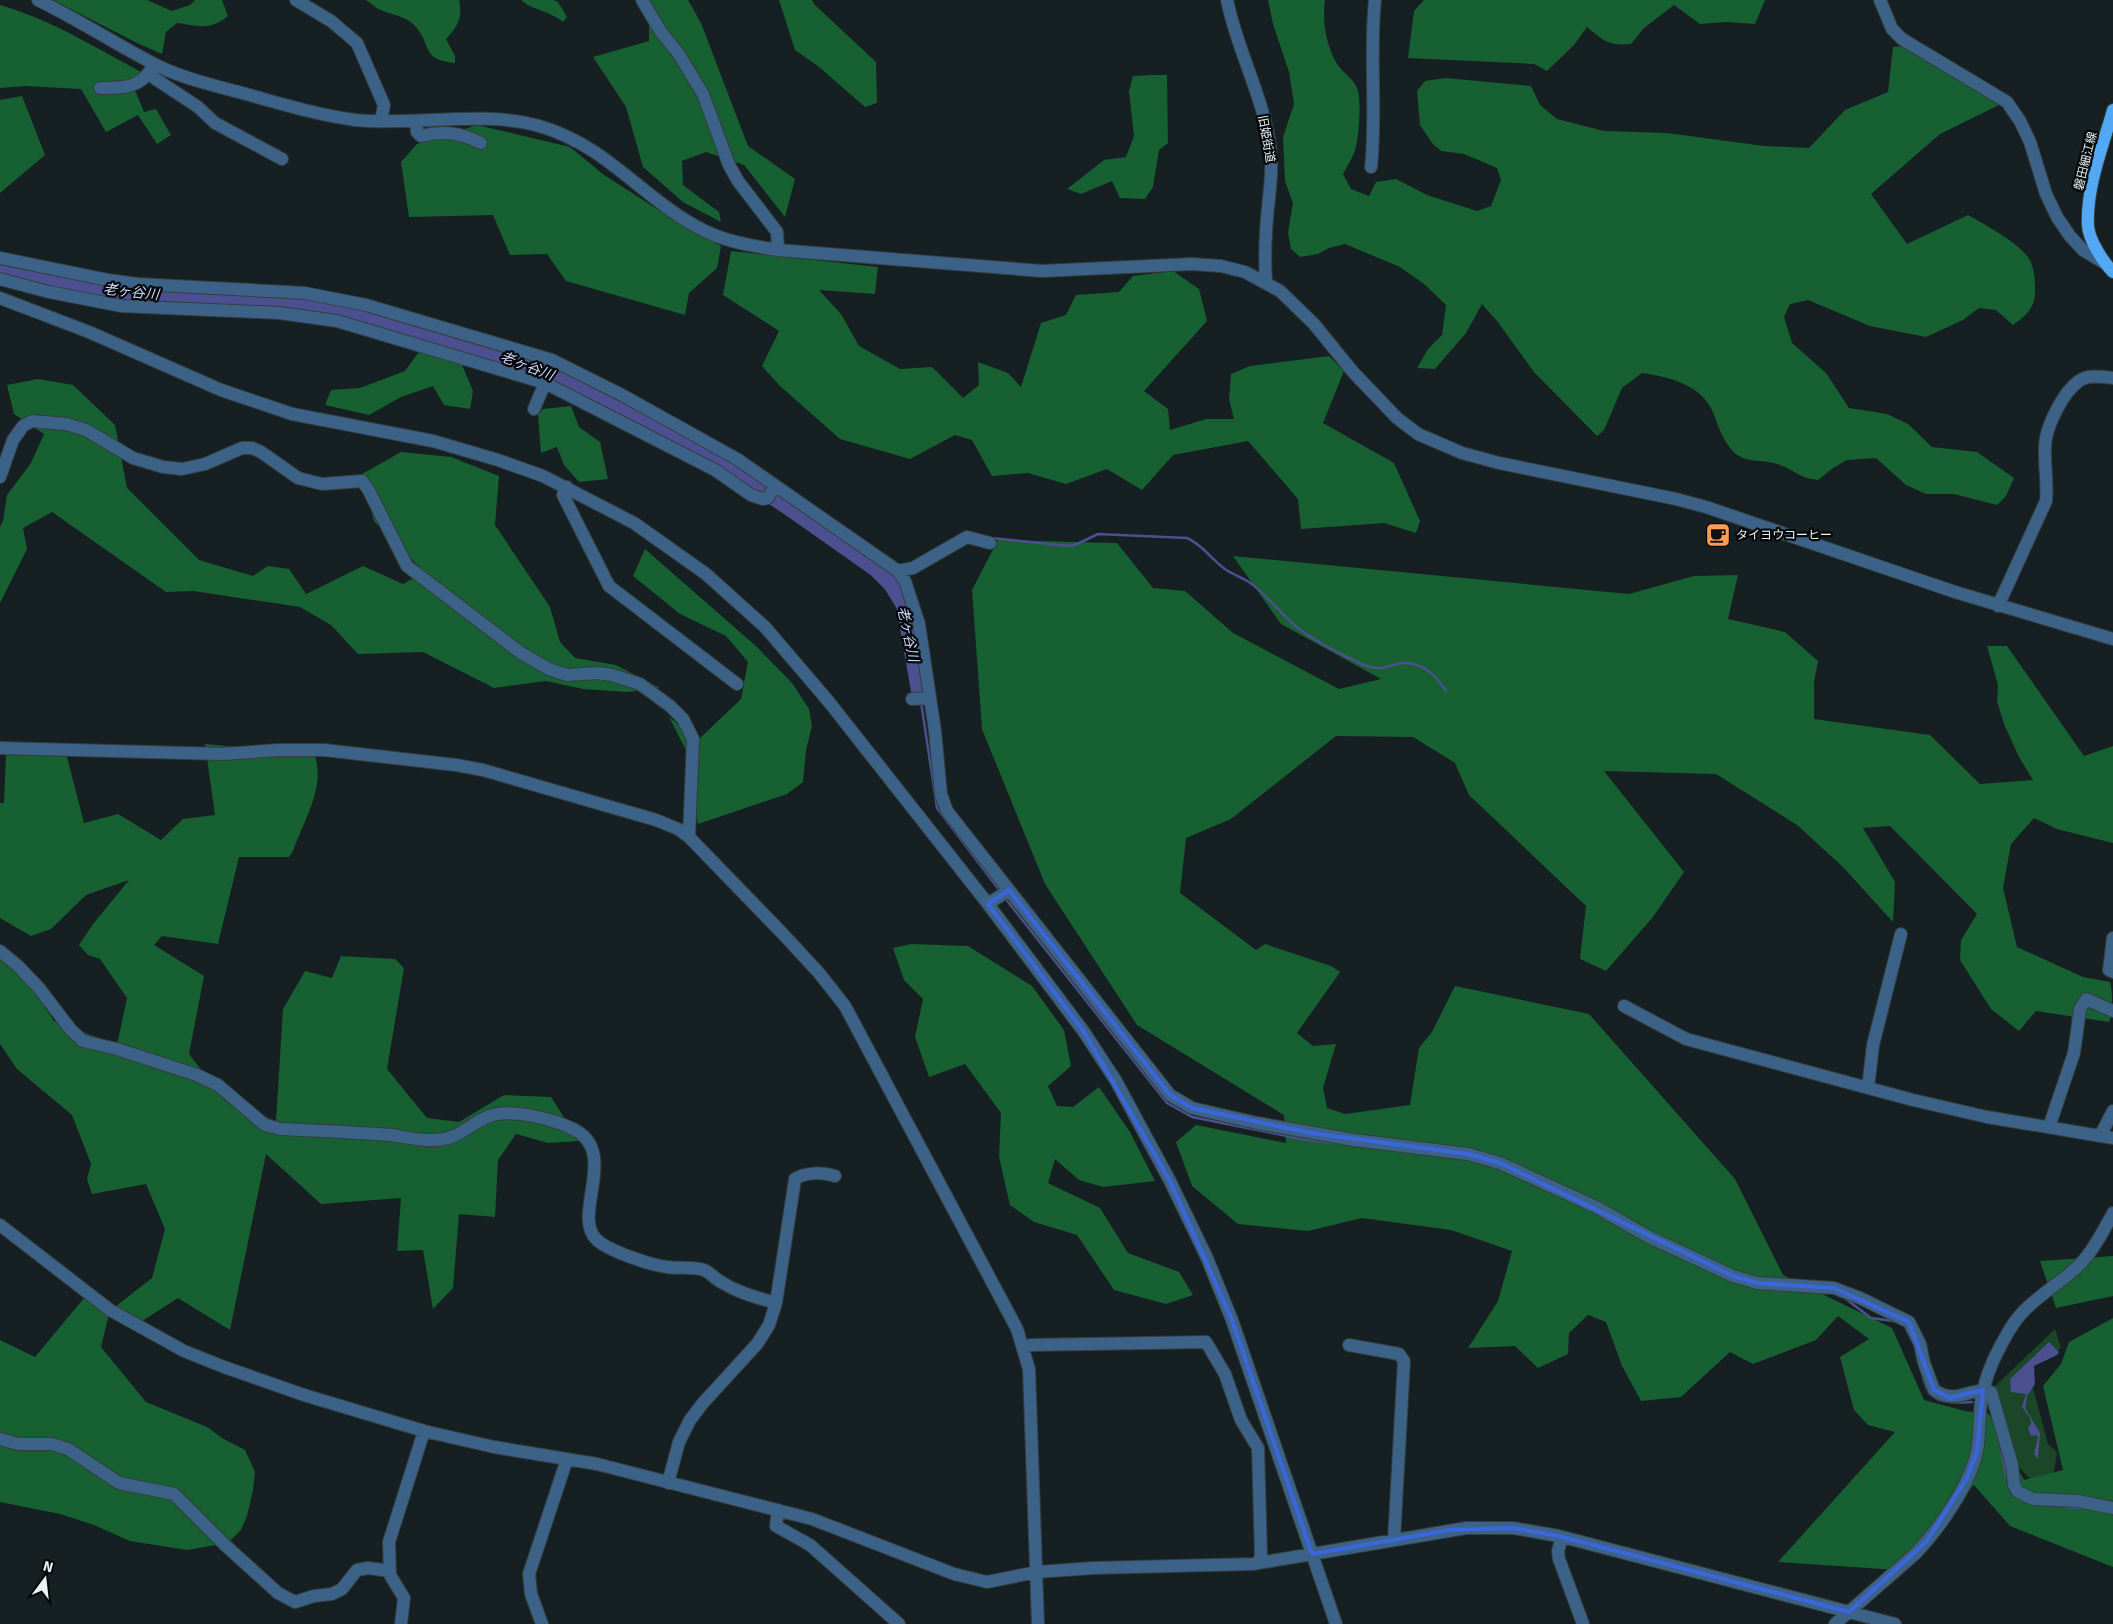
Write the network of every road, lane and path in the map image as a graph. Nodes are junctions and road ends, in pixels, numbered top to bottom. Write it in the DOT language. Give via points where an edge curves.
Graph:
graph roads {
  1 [pos="38,0"];
  2 [pos="296,0"];
  3 [pos="642,0"];
  4 [pos="1227,0"];
  5 [pos="1375,0"];
  6 [pos="1880,0"];
  7 [pos="151,69"];
  8 [pos="100,88"];
  9 [pos="2113,110"];
  10 [pos="381,121"];
  11 [pos="416,122"];
  12 [pos="481,143"];
  13 [pos="282,159"];
  14 [pos="1371,167"];
  15 [pos="778,250"];
  16 [pos="0,258"];
  17 [pos="2103,262"];
  18 [pos="2113,272"];
  19 [pos="2,280"];
  20 [pos="1266,282"];
  21 [pos="138,284"];
  22 [pos="0,297"];
  23 [pos="137,306"];
  24 [pos="2113,378"];
  25 [pos="545,383"];
  26 [pos="534,409"];
  27 [pos="0,477"];
  28 [pos="774,487"];
  29 [pos="567,488"];
  30 [pos="990,543"];
  31 [pos="901,575"];
  32 [pos="1998,606"];
  33 [pos="2113,639"];
  34 [pos="737,684"];
  35 [pos="930,698"];
  36 [pos="912,700"];
  37 [pos="0,748"];
  38 [pos="689,837"];
  39 [pos="999,896"];
  40 [pos="1901,934"];
  41 [pos="2113,938"];
  42 [pos="0,951"];
  43 [pos="2113,972"];
  44 [pos="1624,1006"];
  45 [pos="2113,1011"];
  46 [pos="1868,1088"];
  47 [pos="2113,1111"];
  48 [pos="2049,1127"];
  49 [pos="2100,1136"];
  50 [pos="2113,1138"];
  51 [pos="835,1176"];
  52 [pos="2113,1214"];
  53 [pos="0,1225"];
  54 [pos="776,1303"];
  55 [pos="1349,1345"];
  56 [pos="1024,1347"];
  57 [pos="1983,1390"];
  58 [pos="424,1430"];
  59 [pos="0,1439"];
  60 [pos="567,1459"];
  61 [pos="668,1483"];
  62 [pos="2113,1508"];
  63 [pos="778,1510"];
  64 [pos="1562,1537"];
  65 [pos="1394,1540"];
  66 [pos="1312,1554"];
  67 [pos="1258,1563"];
  68 [pos="390,1571"];
  69 [pos="1037,1572"];
  70 [pos="1848,1612"];
  71 [pos="1581,1623"];
  72 [pos="401,1624"];
  73 [pos="542,1624"];
  74 [pos="899,1624"];
  75 [pos="1038,1624"];
  76 [pos="1336,1624"];
  77 [pos="1835,1624"];
  78 [pos="1854,1624"];
  79 [pos="1895,1624"];
  1 -- 7 [label="street"];
  2 -- 10 [label="street" via="331,21 357,43 384,105"];
  3 -- 15 [label="street" via="703,94 729,165 777,232"];
  4 -- 20 [label="street, 旧姫街道" via="1270,147"];
  5 -- 14 [label="street" via="1372,26 1375,120"];
  6 -- 17 [label="street" via="1892,29 1902,39 2007,102 2030,142 2046,194 2057,217 2083,250"];
  7 -- 8 [label="street" via="136,85"];
  7 -- 10 [label="street" via="291,107 354,120"];
  7 -- 13 [label="street" via="216,123"];
  9 -- 17 [label="main road, 磐田細江線" via="2091,189 2088,227"];
  10 -- 11 [label="street"];
  11 -- 12 [label="street" via="421,136 457,133"];
  11 -- 15 [label="street" via="514,121 540,126 578,141 606,158 658,200 706,232"];
  15 -- 20 [label="street" via="1042,271 1192,264 1221,266"];
  16 -- 21 [label="street"];
  17 -- 18 [label="main road, 磐田細江線"];
  19 -- 22 [label="street"];
  19 -- 23 [label="street" via="121,306"];
  20 -- 32 [label="street" via="1314,324 1353,372 1397,418 1418,434 1441,445 1498,463 1706,507"];
  21 -- 23 [label="street"];
  21 -- 28 [label="street" via="305,293 366,305 552,360 737,459"];
  22 -- 29 [label="street" via="221,390 292,414 433,441 498,460"];
  23 -- 25 [label="street" via="280,313 337,321"];
  24 -- 32 [label="street" via="2091,377 2079,381 2054,414 2046,432 2044,449 2046,501"];
  25 -- 26 [label="street"];
  25 -- 28 [label="street" via="715,470 752,495 768,498"];
  27 -- 38 [label="street" via="13,440 23,426 32,421 66,424 86,430 133,458 163,468 182,469 205,464 242,448 252,448 298,478 322,484 362,481 407,566 521,653 567,675 597,673 640,684 683,719 693,739"];
  28 -- 31 [label="street"];
  29 -- 34 [label="street" via="563,495 609,586"];
  29 -- 39 [label="street" via="634,523 706,574 765,628"];
  30 -- 31 [label="street" via="967,537"];
  31 -- 35 [label="street" via="919,624"];
  32 -- 33 [label="street"];
  35 -- 36 [label="street"];
  35 -- 39 [label="street" via="941,794 947,811"];
  37 -- 38 [label="street" via="223,754 324,750 456,764 656,820"];
  38 -- 56 [label="street" via="789,940 845,1006"];
  39 -- 57 [label="street" via="1179,1102 1257,1123 1354,1140 1468,1154 1500,1163 1733,1276 1758,1283 1834,1288 1882,1308 1910,1322 1934,1390 1950,1398"];
  39 -- 66 [label="street" via="1116,1081 1207,1258 1232,1320"];
  40 -- 46 [label="street" via="1874,1045"];
  41 -- 43 [label="street" via="2109,970"];
  42 -- 54 [label="street" via="24,972 83,1041 197,1075 218,1085 265,1125 281,1129 433,1140 453,1138 489,1116 501,1113 536,1117 572,1128 583,1135 592,1149 594,1175 589,1219 590,1230 596,1240 637,1260 666,1267 704,1270 739,1291"];
  44 -- 46 [label="street" via="1686,1039"];
  45 -- 48 [label="street" via="2086,999 2080,1009 2074,1053"];
  46 -- 48 [label="street" via="1978,1115"];
  47 -- 49 [label="street"];
  48 -- 49 [label="street"];
  49 -- 50 [label="street"];
  51 -- 54 [label="street" via="809,1174 795,1179"];
  52 -- 57 [label="street" via="2082,1262 2021,1313 1993,1362"];
  53 -- 58 [label="street" via="110,1310 184,1351 304,1395"];
  54 -- 61 [label="street" via="769,1325 757,1344 690,1420 679,1442"];
  55 -- 65 [label="street" via="1400,1354 1404,1361"];
  56 -- 67 [label="street" via="1206,1342 1225,1374 1241,1420 1258,1448 1261,1556"];
  56 -- 69 [label="street" via="1030,1386"];
  57 -- 62 [label="street" via="1991,1392 1994,1398 2018,1492 2033,1499 2078,1501"];
  57 -- 70 [label="street" via="1977,1451 1956,1498 1920,1548"];
  58 -- 60 [label="street" via="494,1447"];
  58 -- 68 [label="street" via="389,1542"];
  59 -- 68 [label="street" via="18,1444 52,1444 68,1449 119,1482 174,1494 278,1593 294,1602 342,1589 357,1570"];
  60 -- 61 [label="street"];
  60 -- 73 [label="street" via="529,1574 530,1594"];
  61 -- 63 [label="street"];
  63 -- 69 [label="street" via="812,1519 954,1574 987,1582"];
  63 -- 74 [label="street" via="776,1526 810,1545"];
  64 -- 65 [label="street" via="1528,1530 1482,1528"];
  64 -- 70 [label="street"];
  64 -- 71 [label="street" via="1559,1559"];
  65 -- 66 [label="street"];
  66 -- 67 [label="street"];
  66 -- 76 [label="street"];
  67 -- 69 [label="street"];
  68 -- 72 [label="street" via="404,1598"];
  69 -- 75 [label="street"];
  70 -- 77 [label="street"];
  70 -- 78 [label="street"];
  70 -- 79 [label="street"];
}
